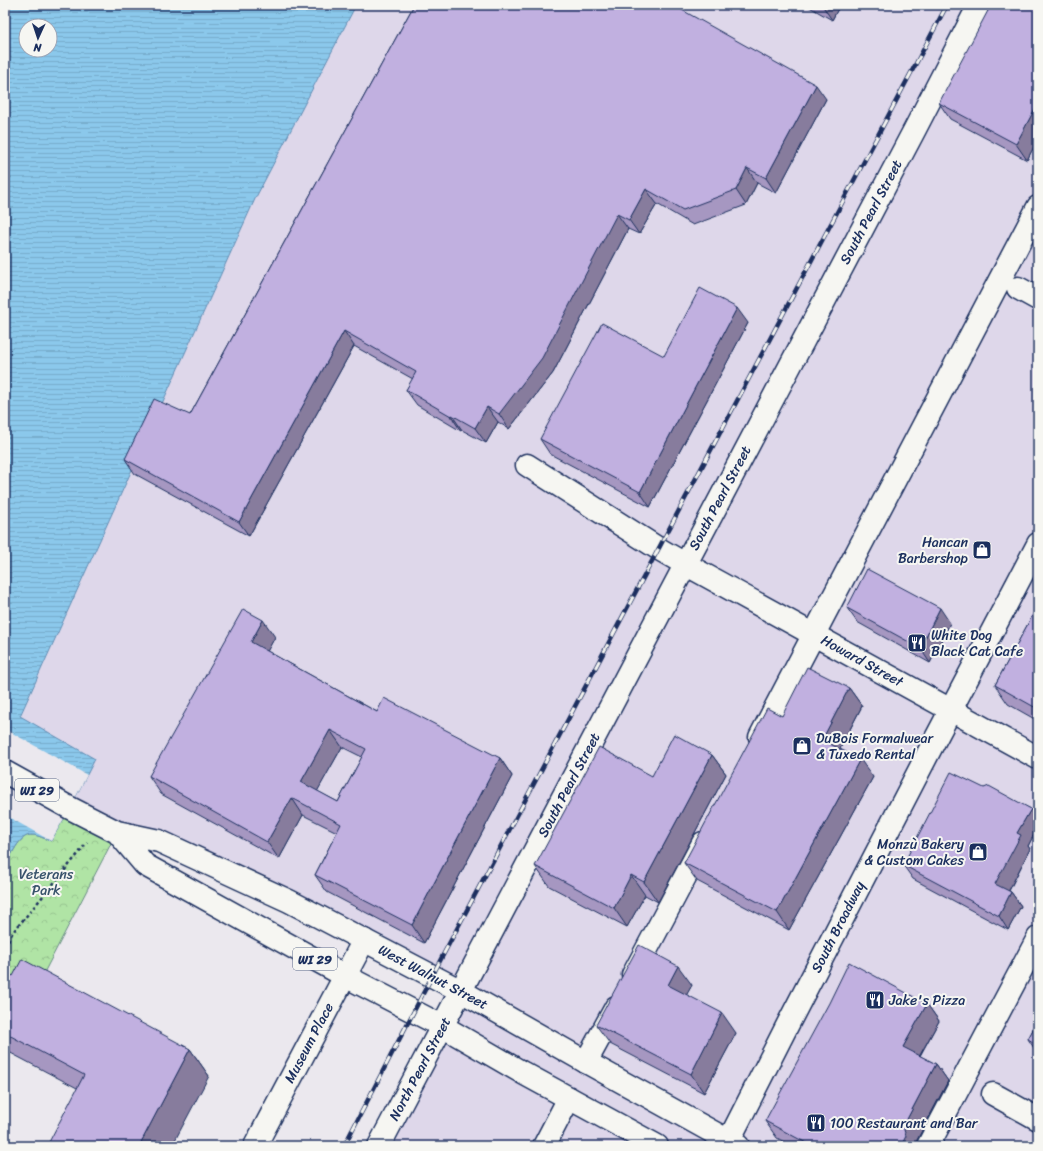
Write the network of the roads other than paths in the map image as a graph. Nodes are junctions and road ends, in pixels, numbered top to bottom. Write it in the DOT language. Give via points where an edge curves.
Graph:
graph roads {
  1 [pos="979,5"];
  2 [pos="1038,206"];
  3 [pos="1018,288"];
  4 [pos="1038,299"];
  5 [pos="527,465"];
  6 [pos="1038,544"];
  7 [pos="685,564"];
  8 [pos="814,634"];
  9 [pos="951,709"];
  10 [pos="752,752"];
  11 [pos="1038,758"];
  12 [pos="5,772"];
  13 [pos="714,823"];
  14 [pos="108,828"];
  15 [pos="1038,938"];
  16 [pos="364,940"];
  17 [pos="345,976"];
  18 [pos="460,991"];
  19 [pos="442,1026"];
  20 [pos="586,1062"];
  21 [pos="993,1094"];
  22 [pos="569,1098"];
  23 [pos="1038,1120"];
  24 [pos="731,1144"];
  25 [pos="255,1146"];
  26 [pos="379,1146"];
  27 [pos="544,1146"];
  28 [pos="657,1146"];
  29 [pos="928,1146"];
  1 -- 7 [label="street, South Pearl Street"];
  2 -- 8 [label="street"];
  3 -- 4 [label="street"];
  5 -- 7 [label="street, Howard Street"];
  6 -- 9 [label="street, South Broadway"];
  7 -- 8 [label="street, Howard Street"];
  7 -- 18 [label="street, South Pearl Street"];
  8 -- 9 [label="street, Howard Street"];
  8 -- 10 [label="street"];
  9 -- 11 [label="street, Howard Street"];
  9 -- 24 [label="street, South Broadway" via="788,1024"];
  12 -- 14 [label="street, West Walnut Street / WI 29"];
  13 -- 20 [label="street"];
  14 -- 16 [label="street, West Walnut Street / WI 29" via="159,841 289,901"];
  14 -- 17 [label="street, West Walnut Street / WI 29" via="145,865"];
  15 -- 29 [label="street"];
  16 -- 17 [label="street, Museum Place"];
  16 -- 18 [label="street, West Walnut Street / WI 29"];
  17 -- 19 [label="street, West Walnut Street / WI 29"];
  17 -- 25 [label="street, Museum Place"];
  18 -- 19 [label="street, North Pearl Street"];
  18 -- 20 [label="street, West Walnut Street / WI 29"];
  19 -- 22 [label="street, West Walnut Street / WI 29"];
  19 -- 26 [label="street, North Pearl Street"];
  20 -- 24 [label="street, West Walnut Street / WI 29"];
  21 -- 23 [label="street"];
  22 -- 27 [label="street"];
  22 -- 28 [label="street, West Walnut Street / WI 29"];
}
